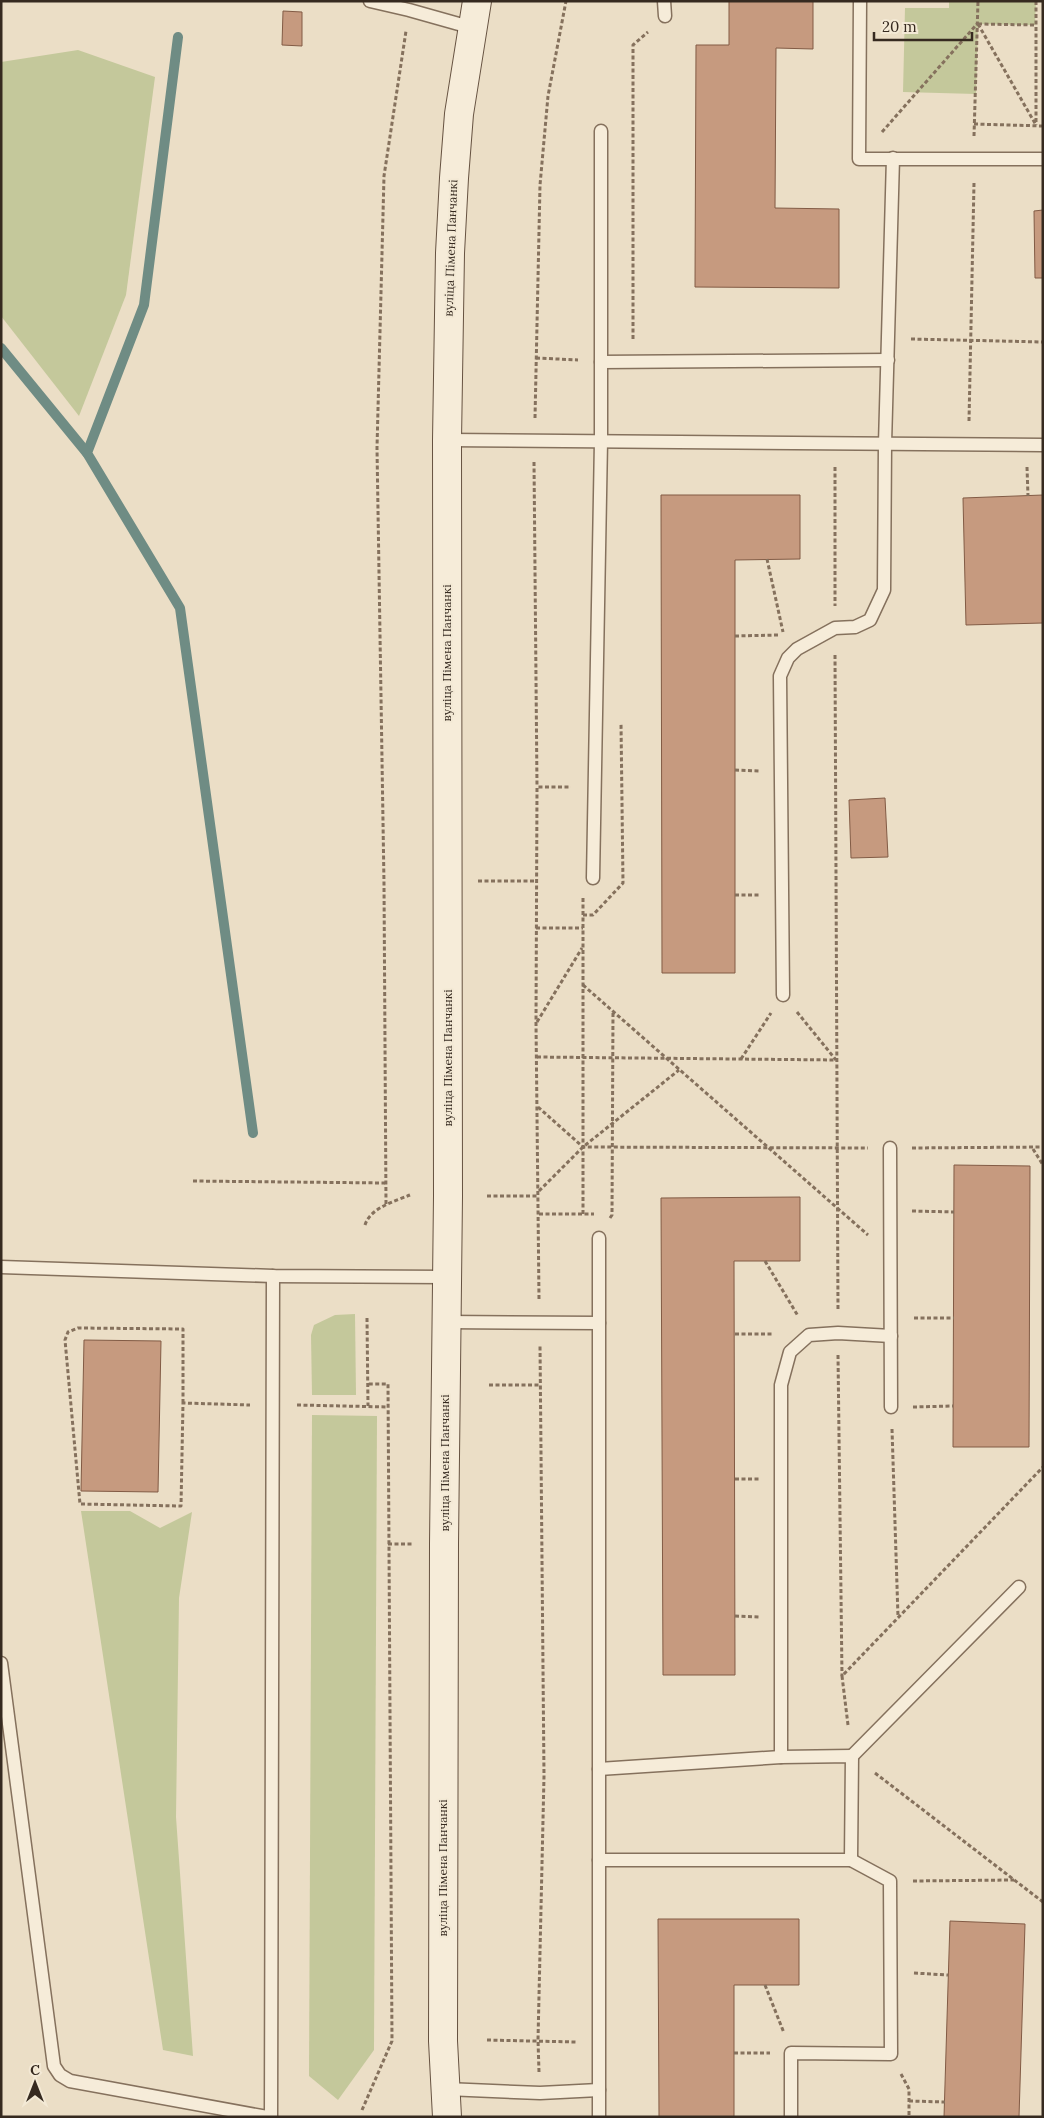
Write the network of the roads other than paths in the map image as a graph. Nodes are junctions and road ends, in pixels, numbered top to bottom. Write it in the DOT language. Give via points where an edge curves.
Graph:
graph roads {
  1 [pos="370,1"];
  2 [pos="477,1"];
  3 [pos="664,1"];
  4 [pos="860,1"];
  5 [pos="665,16"];
  6 [pos="473,28"];
  7 [pos="601,131"];
  8 [pos="893,158"];
  9 [pos="1043,158"];
  10 [pos="888,360"];
  11 [pos="601,362"];
  12 [pos="447,440"];
  13 [pos="601,441"];
  14 [pos="886,444"];
  15 [pos="1043,445"];
  16 [pos="593,878"];
  17 [pos="783,995"];
  18 [pos="890,1148"];
  19 [pos="598,1238"];
  20 [pos="1,1267"];
  21 [pos="273,1276"];
  22 [pos="446,1277"];
  23 [pos="445,1322"];
  24 [pos="598,1323"];
  25 [pos="891,1336"];
  26 [pos="891,1407"];
  27 [pos="1019,1587"];
  28 [pos="1,1663"];
  29 [pos="852,1756"];
  30 [pos="781,1757"];
  31 [pos="598,1769"];
  32 [pos="598,1860"];
  33 [pos="851,1860"];
  34 [pos="446,2089"];
  35 [pos="598,2090"];
  36 [pos="269,2117"];
  37 [pos="447,2117"];
  38 [pos="598,2117"];
  39 [pos="792,2117"];
  1 -- 6 [label="lane"];
  2 -- 6 [label="street, вуліца Пімена Панчанкі"];
  3 -- 5 [label="lane"];
  4 -- 8 [label="lane" via="859,158"];
  6 -- 12 [label="street, вуліца Пімена Панчанкі" via="459,114 454,178"];
  7 -- 11 [label="lane"];
  8 -- 9 [label="lane"];
  8 -- 10 [label="lane"];
  10 -- 11 [label="lane"];
  10 -- 14 [label="lane"];
  11 -- 13 [label="lane"];
  12 -- 13 [label="lane"];
  12 -- 22 [label="street, вуліца Пімена Панчанкі"];
  13 -- 14 [label="lane"];
  13 -- 16 [label="lane"];
  14 -- 15 [label="lane"];
  14 -- 17 [label="lane" via="884,590 877,609 870,620 855,627 835,628 797,649 788,658 780,676"];
  18 -- 25 [label="lane"];
  19 -- 24 [label="lane"];
  20 -- 21 [label="lane"];
  21 -- 22 [label="lane"];
  21 -- 36 [label="lane"];
  22 -- 23 [label="street, вуліца Пімена Панчанкі"];
  23 -- 24 [label="lane"];
  23 -- 34 [label="street, вуліца Пімена Панчанкі" via="443,2041"];
  24 -- 31 [label="lane"];
  25 -- 26 [label="lane"];
  25 -- 30 [label="lane" via="809,1335 790,1352 781,1385"];
  27 -- 29 [label="lane"];
  28 -- 36 [label="lane" via="54,2066 60,2075 77,2082"];
  29 -- 30 [label="lane"];
  29 -- 33 [label="lane"];
  30 -- 31 [label="lane"];
  31 -- 32 [label="lane"];
  32 -- 33 [label="lane"];
  32 -- 35 [label="lane"];
  33 -- 39 [label="lane" via="890,1881 891,2054 792,2054"];
  34 -- 35 [label="lane" via="540,2093"];
  34 -- 37 [label="street, вуліца Пімена Панчанкі"];
  35 -- 38 [label="lane"];
}
